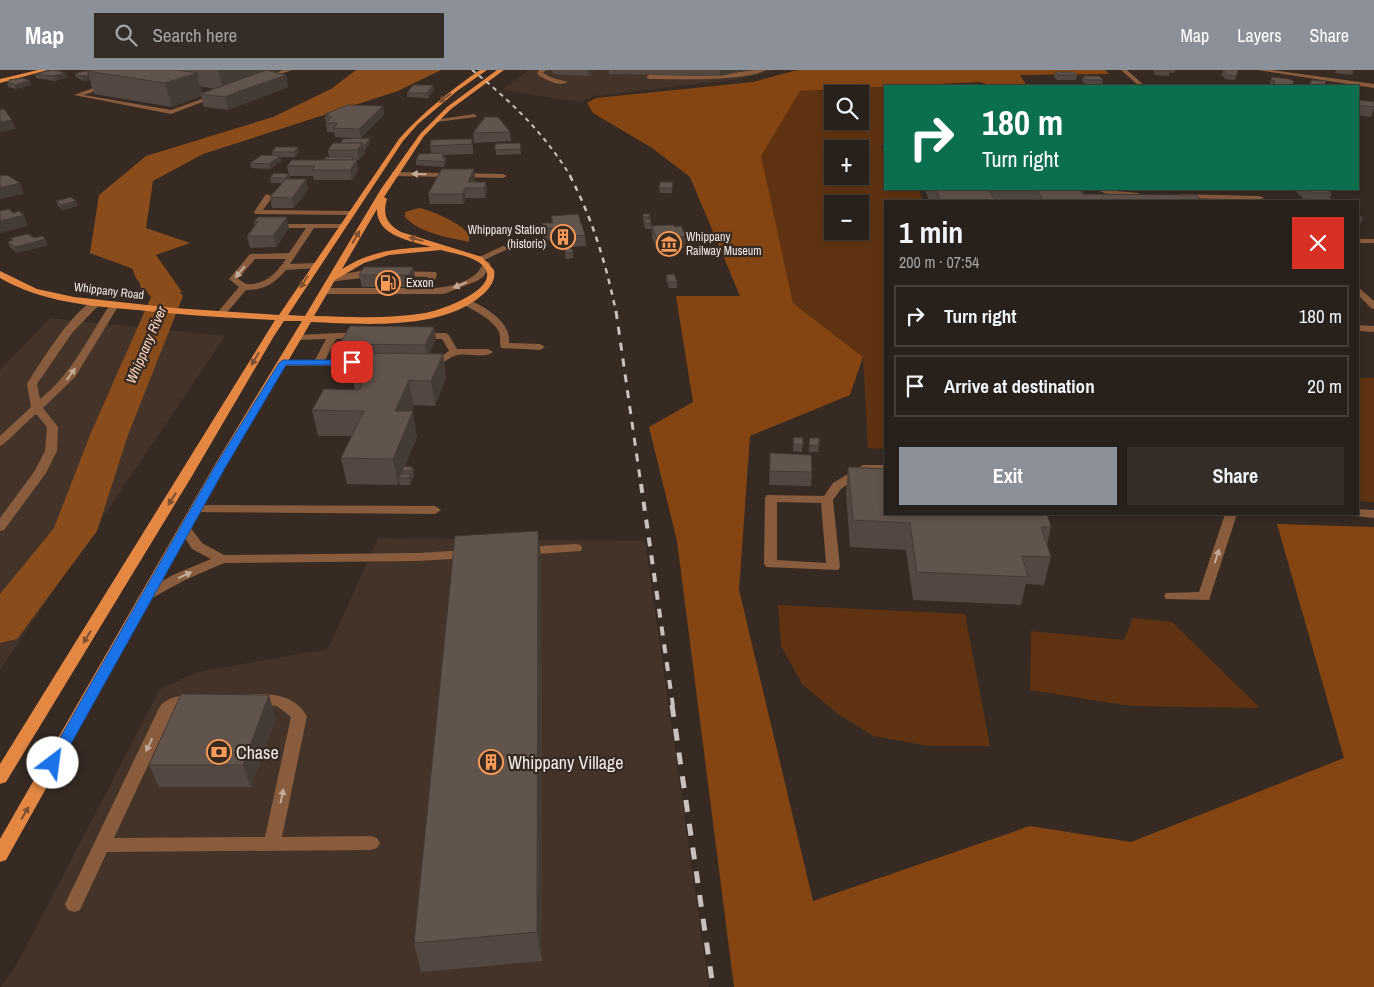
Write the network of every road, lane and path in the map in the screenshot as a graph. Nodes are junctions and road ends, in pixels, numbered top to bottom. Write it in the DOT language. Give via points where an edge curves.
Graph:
graph roads {
  1 [pos="45,70"];
  2 [pos="288,70"];
  3 [pos="501,70"];
  4 [pos="543,70"];
  5 [pos="763,70"];
  6 [pos="1124,70"];
  7 [pos="1260,70"];
  8 [pos="480,71"];
  9 [pos="649,77"];
  10 [pos="262,80"];
  11 [pos="0,81"];
  12 [pos="565,82"];
  13 [pos="110,84"];
  14 [pos="1373,84"];
  15 [pos="1141,85"];
  16 [pos="226,93"];
  17 [pos="449,108"];
  18 [pos="436,120"];
  19 [pos="395,174"];
  20 [pos="503,176"];
  21 [pos="385,189"];
  22 [pos="1101,190"];
  23 [pos="1251,190"];
  24 [pos="269,196"];
  25 [pos="1148,196"];
  26 [pos="1173,196"];
  27 [pos="1198,199"];
  28 [pos="1262,200"];
  29 [pos="350,213"];
  30 [pos="263,226"];
  31 [pos="312,226"];
  32 [pos="342,226"];
  33 [pos="1359,241"];
  34 [pos="1374,242"];
  35 [pos="506,248"];
  36 [pos="462,252"];
  37 [pos="290,256"];
  38 [pos="483,261"];
  39 [pos="284,266"];
  40 [pos="315,266"];
  41 [pos="0,274"];
  42 [pos="332,279"];
  43 [pos="244,287"];
  44 [pos="1359,291"];
  45 [pos="325,292"];
  46 [pos="426,292"];
  47 [pos="96,302"];
  48 [pos="466,302"];
  49 [pos="114,305"];
  50 [pos="1374,306"];
  51 [pos="216,314"];
  52 [pos="281,318"];
  53 [pos="310,318"];
  54 [pos="1359,328"];
  55 [pos="1374,329"];
  56 [pos="367,336"];
  57 [pos="406,336"];
  58 [pos="299,337"];
  59 [pos="332,337"];
  60 [pos="504,346"];
  61 [pos="540,347"];
  62 [pos="454,352"];
  63 [pos="318,362"];
  64 [pos="392,362"];
  65 [pos="420,362"];
  66 [pos="283,363"];
  67 [pos="37,408"];
  68 [pos="0,443"];
  69 [pos="884,468"];
  70 [pos="827,500"];
  71 [pos="197,509"];
  72 [pos="435,510"];
  73 [pos="1359,513"];
  74 [pos="1374,514"];
  75 [pos="1231,515"];
  76 [pos="0,527"];
  77 [pos="186,530"];
  78 [pos="576,548"];
  79 [pos="507,552"];
  80 [pos="477,553"];
  81 [pos="222,559"];
  82 [pos="149,594"];
  83 [pos="1171,596"];
  84 [pos="209,700"];
  85 [pos="238,700"];
  86 [pos="0,778"];
  87 [pos="371,843"];
  88 [pos="272,844"];
  89 [pos="102,845"];
  90 [pos="0,855"];
  91 [pos="74,904"];
  1 -- 11 [label="main road"];
  2 -- 10 [label="street"];
  3 -- 17 [label="main road"];
  4 -- 12 [label="street" via="539,73 550,80"];
  5 -- 9 [label="street" via="705,78"];
  6 -- 15 [label="street"];
  7 -- 14 [label="street"];
  8 -- 29 [label="main road, one-way" via="416,123"];
  13 -- 16 [label="street" via="77,94 171,112"];
  17 -- 18 [label="main road"];
  17 -- 18 [label="street" via="474,116"];
  18 -- 19 [label="main road"];
  20 -- 19 [label="street, one-way"];
  19 -- 21 [label="main road"];
  36 -- 21 [label="main road, one-way" via="386,228 380,207"];
  42 -- 21 [label="main road, one-way"];
  22 -- 25 [label="street" via="1111,194"];
  23 -- 28 [label="street"];
  24 -- 29 [label="street" via="258,212"];
  26 -- 27 [label="street"];
  27 -- 28 [label="street"];
  29 -- 32 [label="main road"];
  30 -- 31 [label="street"];
  31 -- 32 [label="street"];
  31 -- 37 [label="street"];
  32 -- 40 [label="main road"];
  33 -- 34 [label="street"];
  35 -- 38 [label="street"];
  36 -- 38 [label="main road"];
  36 -- 42 [label="main road" via="438,249 390,252 360,261"];
  37 -- 39 [label="street"];
  37 -- 43 [label="street, one-way" via="253,256 234,279"];
  38 -- 46 [label="street, one-way" via="481,274 460,286"];
  38 -- 48 [label="main road, Whippany Road" via="491,275 487,285"];
  39 -- 40 [label="street"];
  39 -- 43 [label="street" via="269,284"];
  40 -- 52 [label="main road, one-way"];
  41 -- 47 [label="main road, Whippany Road" via="42,293"];
  42 -- 45 [label="main road"];
  42 -- 46 [label="street" via="360,274 433,274"];
  43 -- 51 [label="street"];
  44 -- 50 [label="street"];
  45 -- 46 [label="street"];
  45 -- 53 [label="main road"];
  47 -- 49 [label="main road, Whippany Road"];
  47 -- 67 [label="street" via="80,316 32,384"];
  48 -- 53 [label="main road, Whippany Road" via="442,312 417,317"];
  48 -- 60 [label="street" via="505,330"];
  49 -- 51 [label="main road, Whippany Road"];
  67 -- 49 [label="street, one-way" via="72,374"];
  51 -- 52 [label="main road, Whippany Road"];
  52 -- 53 [label="main road, Whippany Road"];
  52 -- 86 [label="main road, one-way"];
  53 -- 58 [label="main road"];
  54 -- 55 [label="street"];
  56 -- 59 [label="street"];
  57 -- 62 [label="street" via="445,336"];
  58 -- 59 [label="street"];
  58 -- 66 [label="main road"];
  59 -- 63 [label="street"];
  60 -- 61 [label="street"];
  60 -- 62 [label="street"];
  62 -- 65 [label="street" via="438,362"];
  63 -- 64 [label="street"];
  63 -- 66 [label="street"];
  66 -- 71 [label="main road"];
  67 -- 68 [label="street" via="10,429"];
  67 -- 76 [label="street" via="54,427 51,451 40,473"];
  69 -- 70 [label="street" via="863,468 837,486"];
  70 -- 70 [label="street" via="834,567 772,564 771,498"];
  71 -- 72 [label="street"];
  71 -- 77 [label="main road"];
  73 -- 74 [label="street"];
  83 -- 75 [label="street, one-way" via="1204,597"];
  77 -- 81 [label="street" via="197,546"];
  77 -- 82 [label="main road"];
  78 -- 79 [label="street"];
  80 -- 81 [label="street" via="418,557"];
  82 -- 81 [label="street, one-way"];
  90 -- 82 [label="main road, one-way"];
  84 -- 89 [label="street, one-way" via="181,701 167,708"];
  88 -- 85 [label="street, one-way" via="299,716 291,704 276,699"];
  87 -- 88 [label="street"];
  88 -- 89 [label="street"];
  89 -- 91 [label="street"];
}
